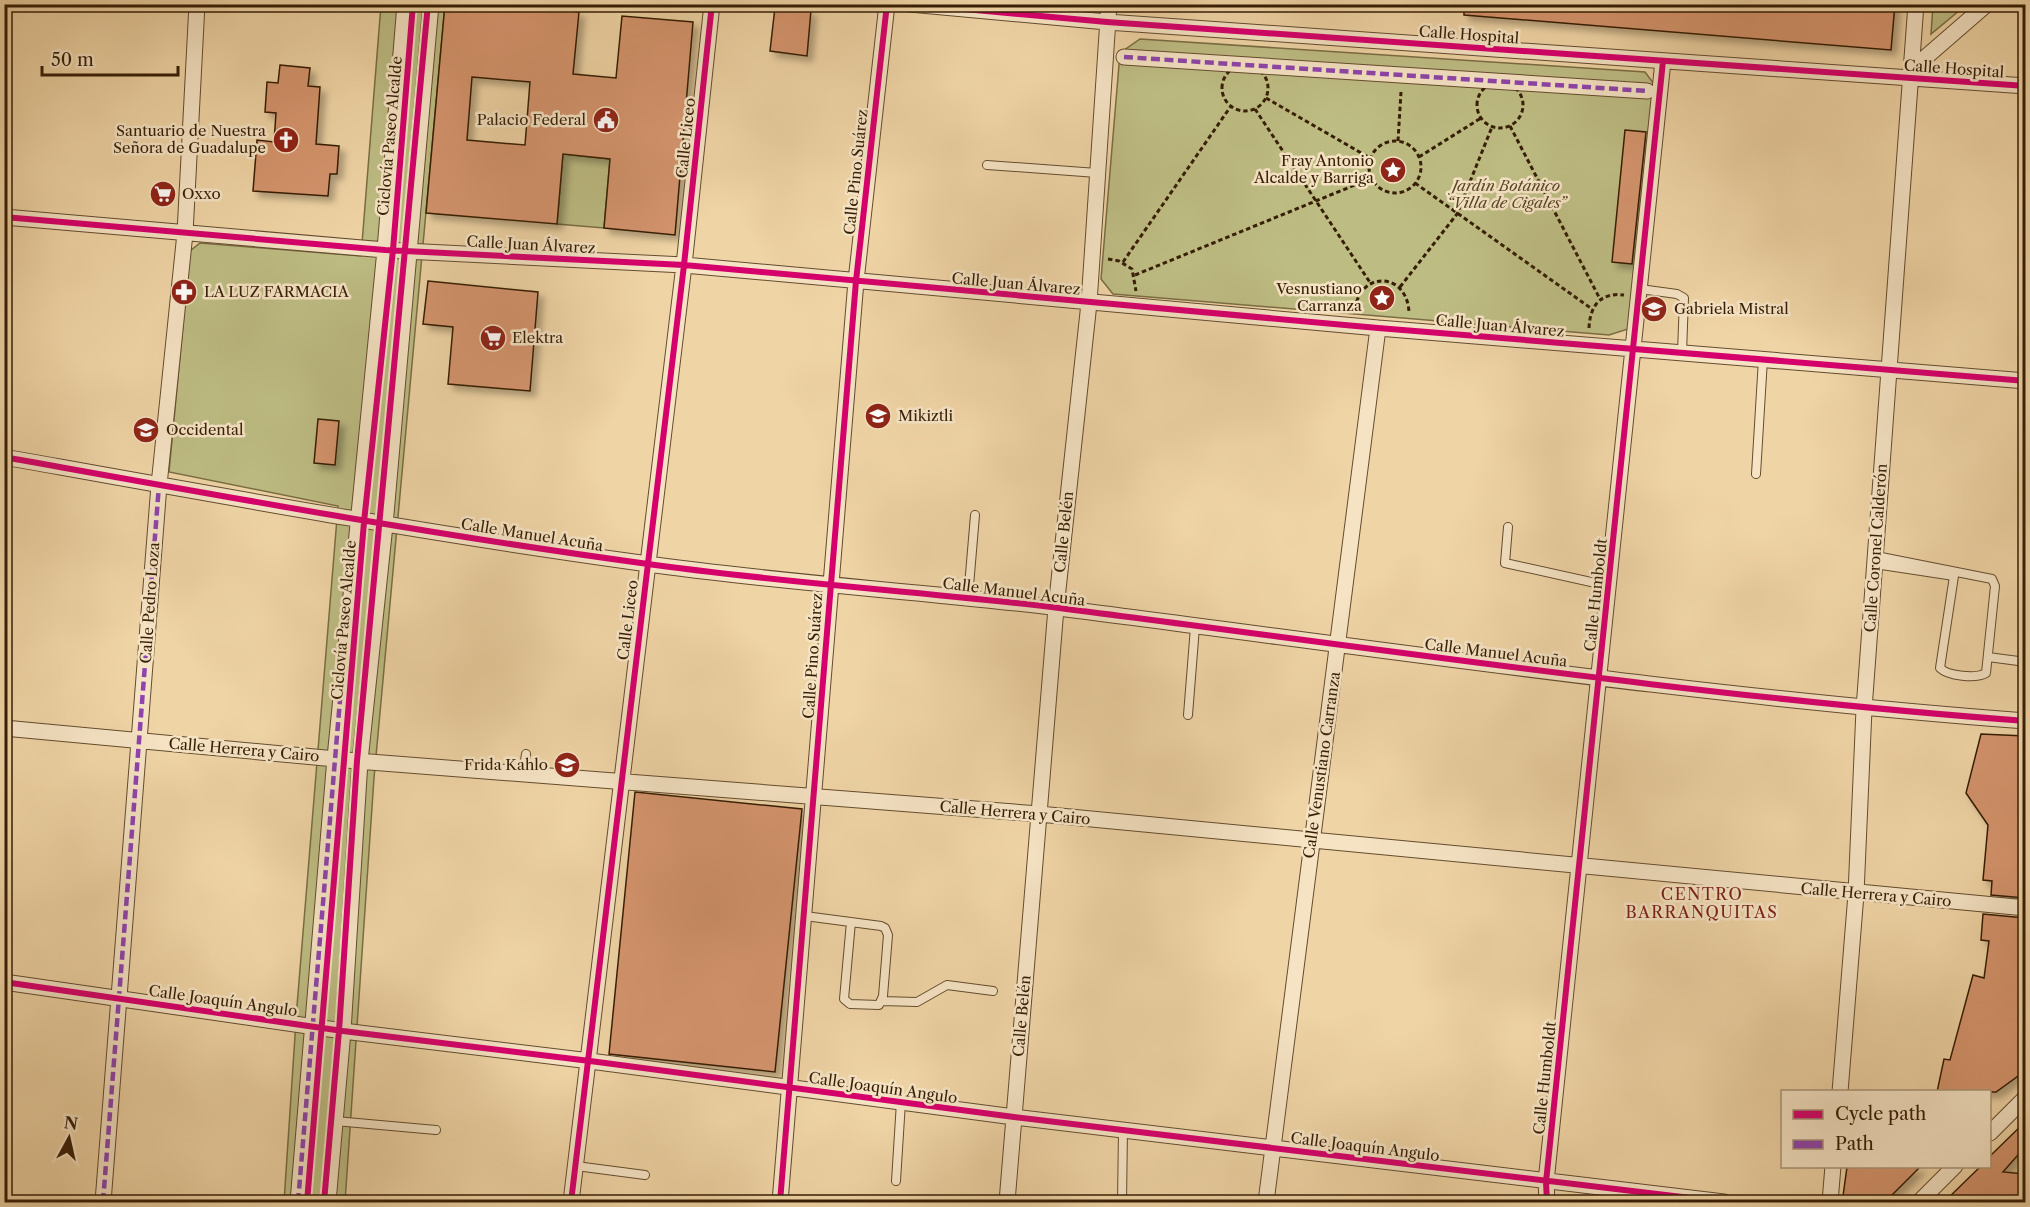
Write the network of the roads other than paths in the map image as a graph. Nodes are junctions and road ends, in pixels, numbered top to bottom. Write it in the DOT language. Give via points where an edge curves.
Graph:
graph roads {
  1 [pos="196,4"];
  2 [pos="405,4"];
  3 [pos="431,4"];
  4 [pos="712,4"];
  5 [pos="887,4"];
  6 [pos="910,4"];
  7 [pos="1108,4"];
  8 [pos="1916,4"];
  9 [pos="1987,4"];
  10 [pos="1107,22"];
  11 [pos="1124,57"];
  12 [pos="1663,61"];
  13 [pos="1911,74"];
  14 [pos="2025,86"];
  15 [pos="1647,92"];
  16 [pos="987,165"];
  17 [pos="1097,173"];
  18 [pos="4,217"];
  19 [pos="185,232"];
  20 [pos="384,250"];
  21 [pos="410,251"];
  22 [pos="684,265"];
  23 [pos="856,281"];
  24 [pos="1634,292"];
  25 [pos="1089,303"];
  26 [pos="1378,328"];
  27 [pos="1634,349"];
  28 [pos="1682,353"];
  29 [pos="1763,359"];
  30 [pos="1889,370"];
  31 [pos="2025,381"];
  32 [pos="4,457"];
  33 [pos="1756,474"];
  34 [pos="159,485"];
  35 [pos="975,515"];
  36 [pos="356,520"];
  37 [pos="385,525"];
  38 [pos="1508,527"];
  39 [pos="1875,560"];
  40 [pos="647,564"];
  41 [pos="1954,574"];
  42 [pos="830,583"];
  43 [pos="1608,586"];
  44 [pos="968,598"];
  45 [pos="1056,608"];
  46 [pos="1195,627"];
  47 [pos="1338,646"];
  48 [pos="1988,657"];
  49 [pos="2025,662"];
  50 [pos="1599,677"];
  51 [pos="1864,709"];
  52 [pos="1188,716"];
  53 [pos="2025,721"];
  54 [pos="4,728"];
  55 [pos="140,740"];
  56 [pos="526,754"];
  57 [pos="335,758"];
  58 [pos="360,761"];
  59 [pos="523,774"];
  60 [pos="622,782"];
  61 [pos="815,797"];
  62 [pos="1039,814"];
  63 [pos="1311,841"];
  64 [pos="1579,867"];
  65 [pos="1856,894"];
  66 [pos="2025,908"];
  67 [pos="806,916"];
  68 [pos="851,922"];
  69 [pos="4,982"];
  70 [pos="993,991"];
  71 [pos="118,998"];
  72 [pos="882,1001"];
  73 [pos="311,1027"];
  74 [pos="343,1031"];
  75 [pos="590,1061"];
  76 [pos="791,1088"];
  77 [pos="1840,1090"];
  78 [pos="2025,1097"];
  79 [pos="901,1102"];
  80 [pos="1014,1117"];
  81 [pos="335,1121"];
  82 [pos="436,1130"];
  83 [pos="1123,1130"];
  84 [pos="1991,1130"];
  85 [pos="1274,1148"];
  86 [pos="576,1166"];
  87 [pos="1833,1168"];
  88 [pos="1954,1168"];
  89 [pos="645,1175"];
  90 [pos="896,1181"];
  91 [pos="1546,1182"];
  92 [pos="103,1203"];
  93 [pos="298,1203"];
  94 [pos="328,1203"];
  95 [pos="571,1203"];
  96 [pos="780,1203"];
  97 [pos="1007,1203"];
  98 [pos="1122,1203"];
  99 [pos="1266,1203"];
  100 [pos="1547,1203"];
  101 [pos="1724,1203"];
  102 [pos="1830,1203"];
  103 [pos="1919,1203"];
  1 -- 19 [label="street, Calle Pedro Loza"];
  2 -- 20 [label="street"];
  3 -- 21 [label="street"];
  4 -- 22 [label="street, Calle Liceo"];
  5 -- 23 [label="street, Calle Pino Suárez"];
  6 -- 10 [label="street, Calle Hospital"];
  7 -- 10 [label="street, Calle Belén"];
  8 -- 13 [label="street, Calle Coronel Calderón"];
  9 -- 13 [label="street"];
  10 -- 12 [label="street, Calle Hospital"];
  10 -- 17 [label="street, Calle Belén"];
  11 -- 15 [label="street"];
  12 -- 13 [label="street, Calle Hospital"];
  12 -- 24 [label="street, Calle Humboldt"];
  13 -- 14 [label="street, Calle Hospital"];
  13 -- 30 [label="street, Calle Coronel Calderón"];
  16 -- 17 [label="lane"];
  17 -- 25 [label="street, Calle Belén"];
  18 -- 19 [label="street, Calle Juan Álvarez"];
  19 -- 20 [label="street, Calle Juan Álvarez"];
  19 -- 34 [label="street, Calle Pedro Loza"];
  20 -- 21 [label="street, Calle Juan Álvarez"];
  20 -- 36 [label="street"];
  21 -- 22 [label="street, Calle Juan Álvarez"];
  21 -- 37 [label="street"];
  22 -- 23 [label="street, Calle Juan Álvarez"];
  22 -- 40 [label="street, Calle Liceo"];
  23 -- 25 [label="street, Calle Juan Álvarez"];
  23 -- 42 [label="street, Calle Pino Suárez"];
  24 -- 27 [label="street, Calle Humboldt"];
  24 -- 28 [label="lane" via="1677,294 1684,298"];
  25 -- 26 [label="street, Calle Juan Álvarez"];
  25 -- 45 [label="street, Calle Belén"];
  26 -- 27 [label="street, Calle Juan Álvarez"];
  26 -- 47 [label="street, Calle Venustiano Carranza"];
  27 -- 28 [label="street, Calle Juan Álvarez"];
  27 -- 43 [label="street, Calle Humboldt"];
  28 -- 29 [label="street, Calle Juan Álvarez"];
  29 -- 30 [label="street, Calle Juan Álvarez"];
  29 -- 33 [label="lane"];
  30 -- 31 [label="street, Calle Juan Álvarez"];
  30 -- 39 [label="street, Calle Coronel Calderón"];
  32 -- 34 [label="street, Calle Manuel Acuña"];
  34 -- 36 [label="street, Calle Manuel Acuña"];
  34 -- 55 [label="street, Calle Pedro Loza"];
  35 -- 44 [label="lane"];
  36 -- 37 [label="street, Calle Manuel Acuña"];
  36 -- 57 [label="street"];
  37 -- 40 [label="street, Calle Manuel Acuña"];
  37 -- 58 [label="street"];
  38 -- 43 [label="lane" via="1505,563"];
  39 -- 41 [label="lane"];
  39 -- 51 [label="street, Calle Coronel Calderón"];
  40 -- 42 [label="street, Calle Manuel Acuña"];
  40 -- 60 [label="street, Calle Liceo"];
  41 -- 48 [label="lane" via="1995,582"];
  41 -- 48 [label="lane" via="1940,668 1947,673 1982,676"];
  42 -- 44 [label="street, Calle Manuel Acuña"];
  42 -- 61 [label="street, Calle Pino Suárez"];
  43 -- 50 [label="street, Calle Humboldt"];
  44 -- 45 [label="street, Calle Manuel Acuña"];
  45 -- 46 [label="street, Calle Manuel Acuña"];
  45 -- 62 [label="street, Calle Belén"];
  46 -- 47 [label="street, Calle Manuel Acuña"];
  46 -- 52 [label="lane"];
  47 -- 50 [label="street, Calle Manuel Acuña"];
  47 -- 63 [label="street, Calle Venustiano Carranza"];
  48 -- 49 [label="lane"];
  50 -- 51 [label="street, Calle Manuel Acuña"];
  50 -- 64 [label="street, Calle Humboldt"];
  51 -- 53 [label="street, Calle Manuel Acuña"];
  51 -- 65 [label="street, Calle Coronel Calderón"];
  54 -- 55 [label="street, Calle Herrera y Cairo"];
  55 -- 57 [label="street, Calle Herrera y Cairo"];
  55 -- 71 [label="street, Calle Pedro Loza"];
  56 -- 59 [label="lane"];
  57 -- 58 [label="street, Calle Herrera y Cairo"];
  57 -- 73 [label="street"];
  58 -- 59 [label="street, Calle Herrera y Cairo"];
  58 -- 74 [label="street"];
  59 -- 60 [label="street, Calle Herrera y Cairo"];
  60 -- 61 [label="street, Calle Herrera y Cairo"];
  60 -- 75 [label="street, Calle Liceo"];
  61 -- 62 [label="street, Calle Herrera y Cairo"];
  61 -- 67 [label="street, Calle Pino Suárez"];
  62 -- 63 [label="street, Calle Herrera y Cairo"];
  62 -- 80 [label="street, Calle Belén"];
  63 -- 64 [label="street, Calle Herrera y Cairo"];
  63 -- 85 [label="street, Calle Venustiano Carranza"];
  64 -- 65 [label="street, Calle Herrera y Cairo"];
  64 -- 91 [label="street, Calle Humboldt"];
  65 -- 66 [label="street, Calle Herrera y Cairo"];
  65 -- 77 [label="street, Calle Coronel Calderón"];
  67 -- 68 [label="lane"];
  67 -- 76 [label="street, Calle Pino Suárez"];
  68 -- 72 [label="lane" via="881,926 888,931"];
  68 -- 72 [label="lane" via="844,999 850,1004 873,1007"];
  69 -- 71 [label="street, Calle Joaquín Angulo"];
  70 -- 72 [label="lane" via="947,985 917,1002"];
  71 -- 73 [label="street, Calle Joaquín Angulo"];
  71 -- 92 [label="street, Calle Pedro Loza"];
  73 -- 74 [label="street, Calle Joaquín Angulo"];
  73 -- 93 [label="street"];
  74 -- 75 [label="street, Calle Joaquín Angulo"];
  74 -- 81 [label="street"];
  75 -- 76 [label="street, Calle Joaquín Angulo"];
  75 -- 86 [label="street, Calle Liceo"];
  76 -- 79 [label="street, Calle Joaquín Angulo"];
  76 -- 96 [label="street, Calle Pino Suárez"];
  78 -- 84 [label="street"];
  79 -- 80 [label="street, Calle Joaquín Angulo"];
  79 -- 90 [label="lane"];
  80 -- 83 [label="street, Calle Joaquín Angulo"];
  80 -- 97 [label="street, Calle Belén"];
  81 -- 82 [label="lane"];
  81 -- 94 [label="street"];
  83 -- 85 [label="street, Calle Joaquín Angulo"];
  83 -- 98 [label="lane"];
  85 -- 91 [label="street, Calle Joaquín Angulo"];
  85 -- 99 [label="street, Calle Venustiano Carranza"];
  86 -- 89 [label="lane"];
  86 -- 95 [label="street, Calle Liceo"];
  87 -- 102 [label="street"];
  88 -- 103 [label="street"];
  91 -- 100 [label="street, Calle Humboldt"];
  91 -- 101 [label="street, Calle Joaquín Angulo"];
}
